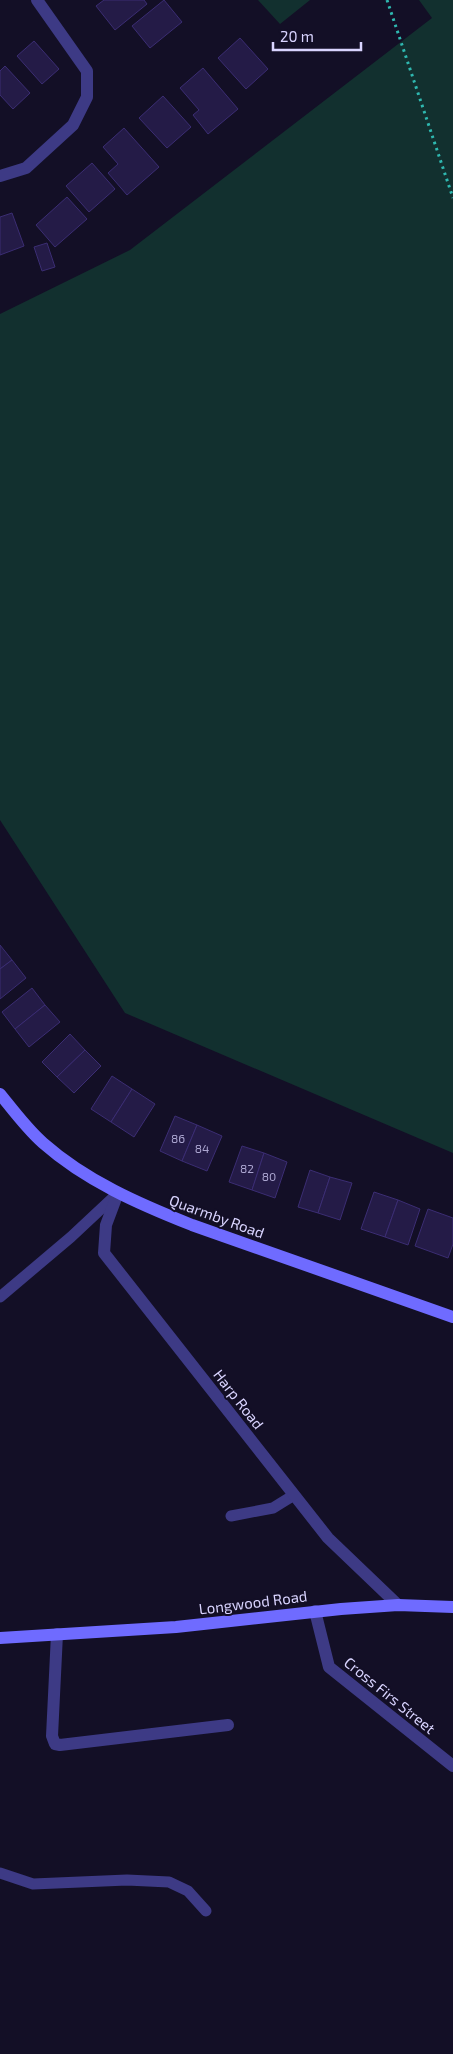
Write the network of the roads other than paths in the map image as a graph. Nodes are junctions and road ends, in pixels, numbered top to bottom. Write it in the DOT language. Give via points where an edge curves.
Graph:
graph roads {
  1 [pos="37,0"];
  2 [pos="0,176"];
  3 [pos="0,1094"];
  4 [pos="118,1192"];
  5 [pos="2,1292"];
  6 [pos="453,1318"];
  7 [pos="294,1495"];
  8 [pos="230,1516"];
  9 [pos="398,1605"];
  10 [pos="453,1608"];
  11 [pos="315,1611"];
  12 [pos="57,1634"];
  13 [pos="0,1638"];
  14 [pos="228,1725"];
  15 [pos="453,1766"];
  16 [pos="0,1873"];
  17 [pos="206,1911"];
  1 -- 2 [label="street" via="87,71 87,97 67,131 26,168"];
  3 -- 4 [label="street, Quarmby Road" via="42,1142 66,1162"];
  4 -- 5 [label="lane" via="71,1237"];
  4 -- 6 [label="street, Quarmby Road" via="154,1210"];
  4 -- 7 [label="street, Harp Road" via="106,1225 104,1253"];
  7 -- 8 [label="lane" via="273,1508"];
  7 -- 9 [label="street, Harp Road" via="328,1538"];
  9 -- 10 [label="street, Longwood Road"];
  9 -- 11 [label="street, Longwood Road"];
  11 -- 12 [label="street, Longwood Road" via="176,1627"];
  11 -- 15 [label="street, Cross Firs Street" via="329,1667"];
  12 -- 13 [label="street, Longwood Road"];
  12 -- 14 [label="street" via="52,1736 55,1744 60,1746"];
  16 -- 17 [label="lane" via="33,1884 127,1880 169,1882 188,1891"];
}
